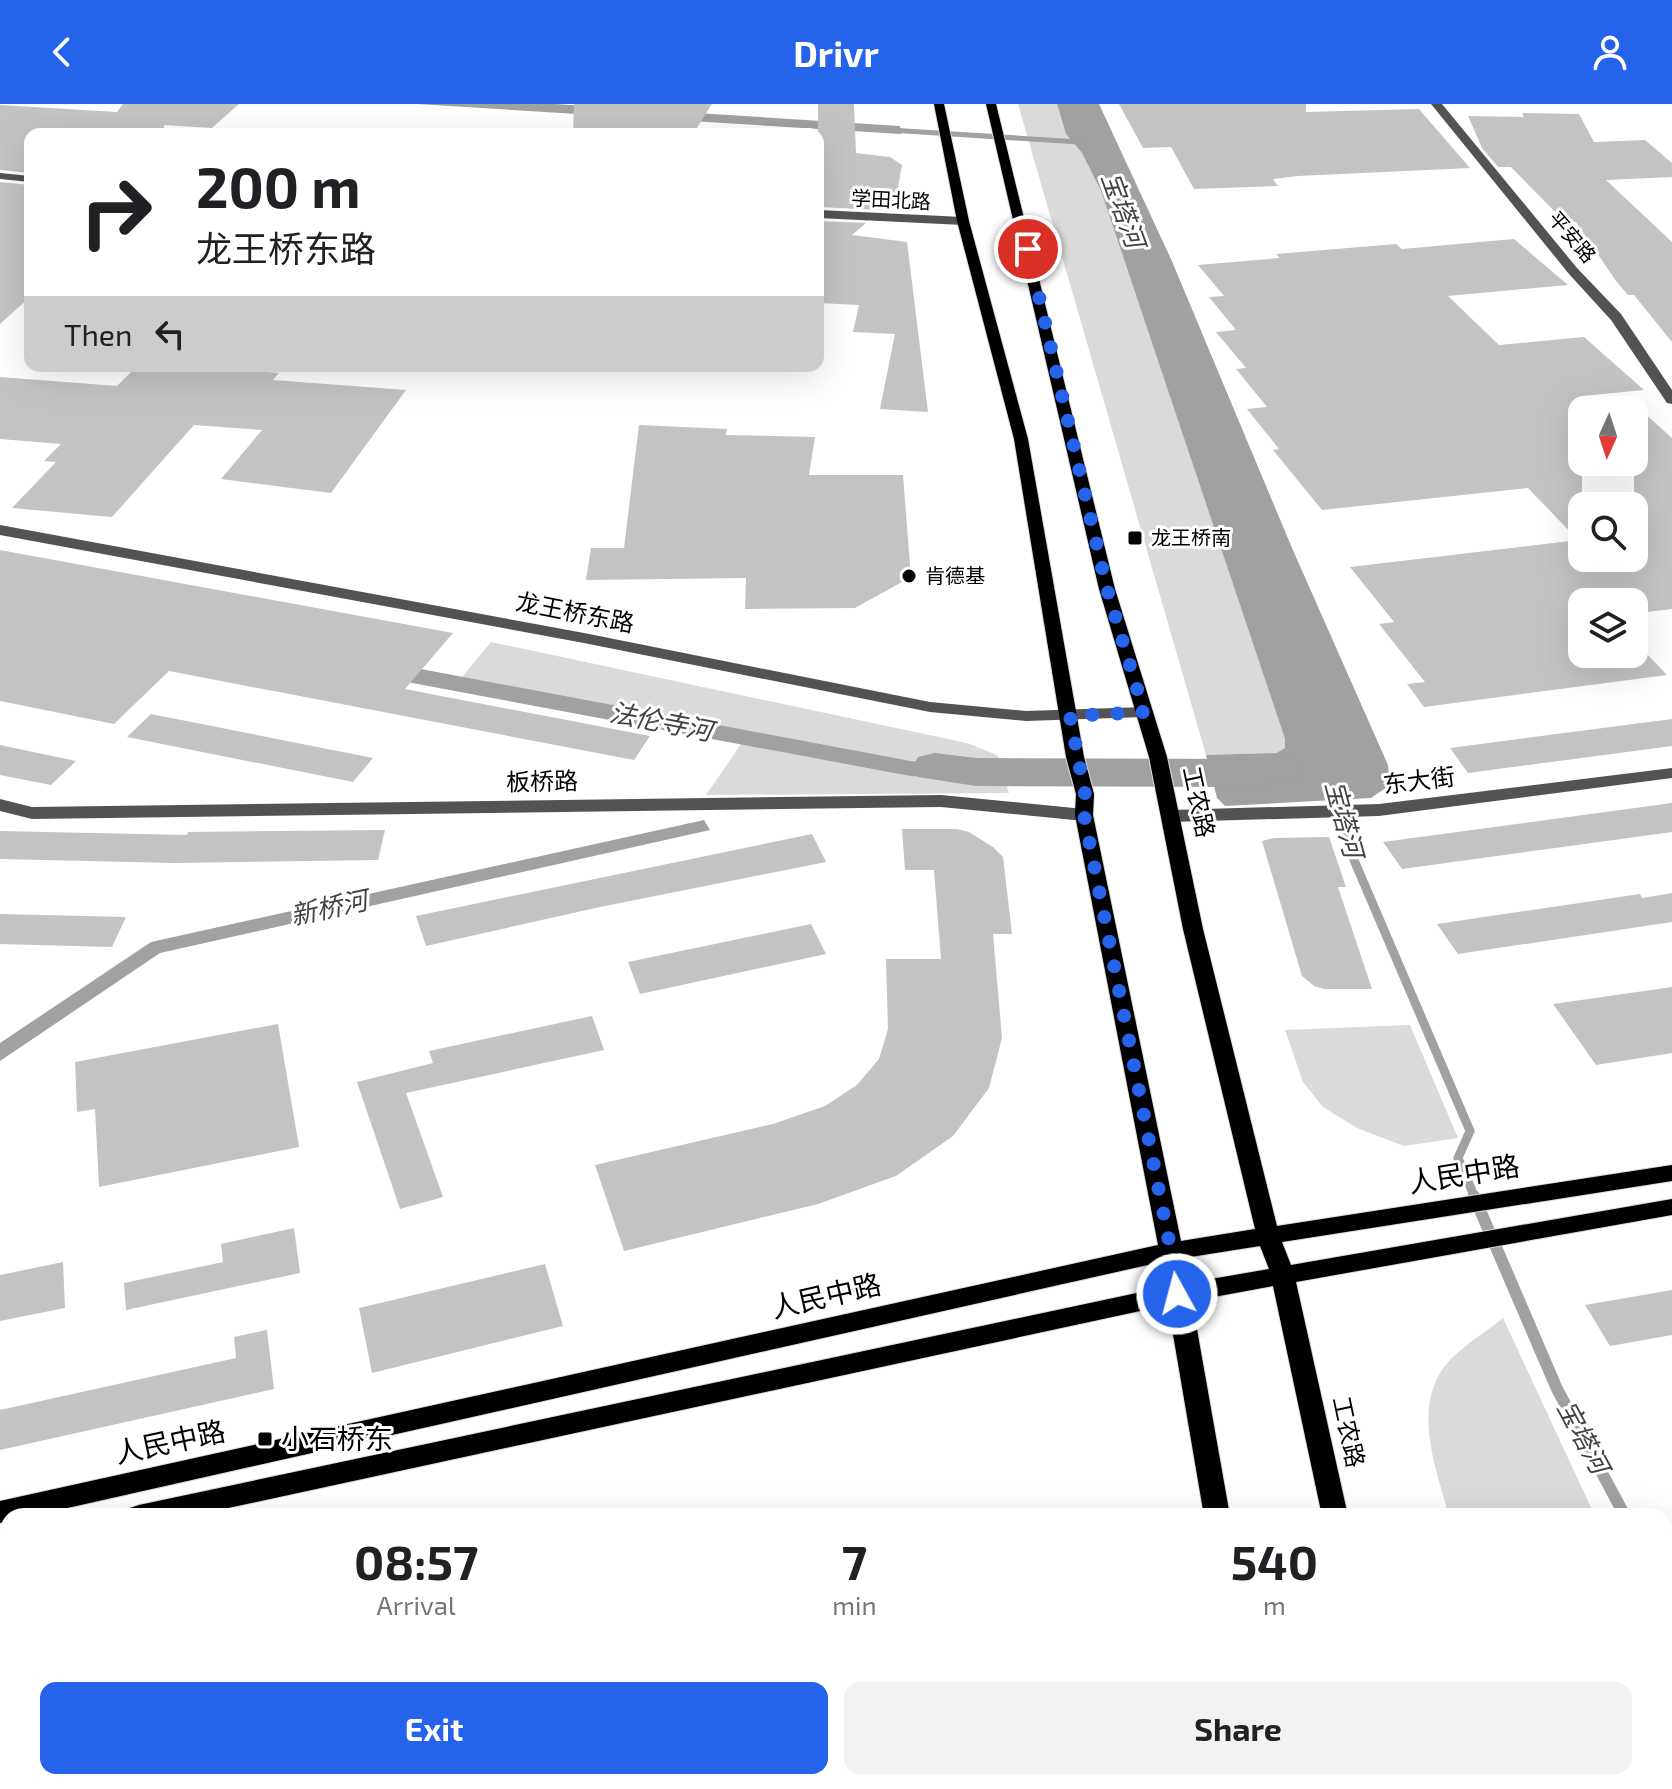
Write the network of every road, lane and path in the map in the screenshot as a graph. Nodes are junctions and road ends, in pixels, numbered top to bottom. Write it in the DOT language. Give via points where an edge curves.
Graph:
graph roads {
  1 [pos="939,104"];
  2 [pos="991,104"];
  3 [pos="1436,104"];
  4 [pos="0,176"];
  5 [pos="24,178"];
  6 [pos="824,214"];
  7 [pos="963,221"];
  8 [pos="1672,400"];
  9 [pos="0,530"];
  10 [pos="1144,712"];
  11 [pos="1070,716"];
  12 [pos="1672,773"];
  13 [pos="1085,804"];
  14 [pos="0,805"];
  15 [pos="1169,808"];
  16 [pos="1672,1173"];
  17 [pos="1672,1207"];
  18 [pos="1268,1236"];
  19 [pos="1171,1251"];
  20 [pos="1283,1276"];
  21 [pos="1177,1294"];
  22 [pos="18,1508"];
  23 [pos="176,1508"];
  24 [pos="1216,1508"];
  25 [pos="1333,1508"];
  1 -- 7 [label="main road"];
  2 -- 10 [label="main road, 工农路" via="1107,589"];
  3 -- 8 [label="street, 平安路" via="1616,317"];
  4 -- 5 [label="street"];
  6 -- 7 [label="street, 学田北路"];
  7 -- 11 [label="main road" via="1021,439"];
  9 -- 11 [label="street, 龙王桥东路" via="930,707"];
  10 -- 11 [label="street, 龙王桥东路"];
  10 -- 15 [label="main road, 工农路"];
  11 -- 13 [label="main road"];
  12 -- 15 [label="street, 东大街" via="1379,810"];
  13 -- 14 [label="street, 板桥路" via="941,801 32,813"];
  13 -- 19 [label="main road"];
  15 -- 18 [label="main road, 工农路"];
  16 -- 18 [label="main road, 人民中路"];
  17 -- 20 [label="main road"];
  18 -- 19 [label="main road, 人民中路"];
  18 -- 20 [label="main road, 工农路"];
  19 -- 21 [label="main road"];
  19 -- 22 [label="main road, 人民中路"];
  20 -- 21 [label="main road"];
  20 -- 25 [label="main road, 工农路"];
  21 -- 23 [label="main road"];
  21 -- 24 [label="main road"];
}
